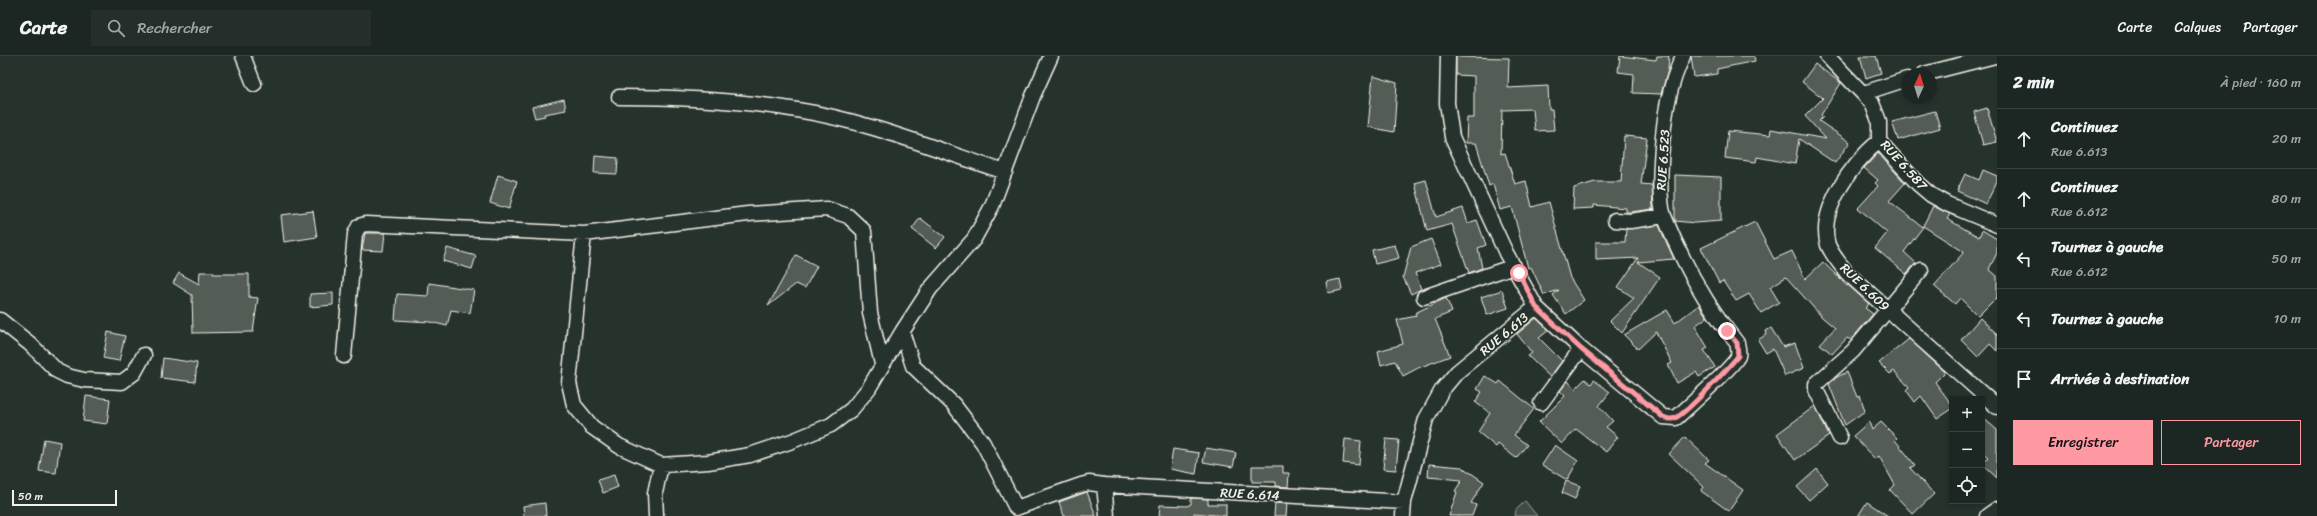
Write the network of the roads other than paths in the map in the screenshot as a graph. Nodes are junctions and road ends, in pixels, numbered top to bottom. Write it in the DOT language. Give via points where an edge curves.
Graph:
graph roads {
  1 [pos="243,56"];
  2 [pos="1051,56"];
  3 [pos="1448,56"];
  4 [pos="1683,56"];
  5 [pos="1827,56"];
  6 [pos="1995,56"];
  7 [pos="1937,71"];
  8 [pos="1901,81"];
  9 [pos="254,84"];
  10 [pos="1864,93"];
  11 [pos="619,97"];
  12 [pos="1879,141"];
  13 [pos="1005,172"];
  14 [pos="1664,216"];
  15 [pos="1616,220"];
  16 [pos="1997,225"];
  17 [pos="584,234"];
  18 [pos="1514,266"];
  19 [pos="1921,270"];
  20 [pos="1424,297"];
  21 [pos="1536,307"];
  22 [pos="1888,310"];
  23 [pos="0,320"];
  24 [pos="902,332"];
  25 [pos="1581,349"];
  26 [pos="144,356"];
  27 [pos="344,356"];
  28 [pos="882,364"];
  29 [pos="1541,403"];
  30 [pos="1997,407"];
  31 [pos="1840,438"];
  32 [pos="661,465"];
  33 [pos="1104,489"];
  34 [pos="1404,502"];
  35 [pos="1997,509"];
  36 [pos="656,516"];
  37 [pos="1107,516"];
  38 [pos="1403,516"];
  39 [pos="1987,516"];
  1 -- 9 [label="street"];
  2 -- 13 [label="street" via="1032,96"];
  3 -- 18 [label="street, RUE 6.613" via="1447,103 1452,137"];
  4 -- 14 [label="street, RUE 6.523" via="1668,99 1660,185"];
  5 -- 10 [label="street, RUE 6.587"];
  6 -- 7 [label="street"];
  8 -- 10 [label="street"];
  10 -- 12 [label="street, RUE 6.587" via="1872,103 1879,120"];
  11 -- 13 [label="street" via="706,100 797,110 869,127"];
  12 -- 16 [label="street, RUE 6.587" via="1931,195"];
  12 -- 22 [label="street, RUE 6.609" via="1851,170 1836,195 1830,209 1826,234 1828,246 1847,273"];
  13 -- 24 [label="street" via="992,206 974,239 930,289"];
  14 -- 15 [label="street" via="1630,221"];
  14 -- 25 [label="street, RUE 6.523" via="1691,273 1737,343 1738,356 1676,418 1669,419 1663,417"];
  17 -- 27 [label="street" via="366,224 359,226 355,234"];
  17 -- 28 [label="street" via="748,214 826,209 848,216 864,231 870,313"];
  17 -- 32 [label="street" via="569,383 574,405 592,427 619,446"];
  18 -- 20 [label="street"];
  18 -- 21 [label="street, RUE 6.613"];
  19 -- 22 [label="street"];
  21 -- 25 [label="street"];
  21 -- 34 [label="street, RUE 6.613" via="1458,372 1442,390 1426,419"];
  22 -- 30 [label="street, RUE 6.609"];
  22 -- 31 [label="street" via="1853,351 1816,384 1816,390"];
  23 -- 26 [label="street" via="30,344 57,371 67,376 84,380 122,382 134,373"];
  24 -- 28 [label="street"];
  24 -- 33 [label="street, RUE 6.614" via="913,366 954,404 983,443 1016,508 1089,483"];
  25 -- 29 [label="street"];
  28 -- 32 [label="street" via="869,388 852,409 831,425 750,455 708,462"];
  32 -- 36 [label="street" via="655,493"];
  33 -- 34 [label="street, RUE 6.614"];
  33 -- 37 [label="street"];
  34 -- 38 [label="street, RUE 6.613"];
  35 -- 39 [label="street"];
}
